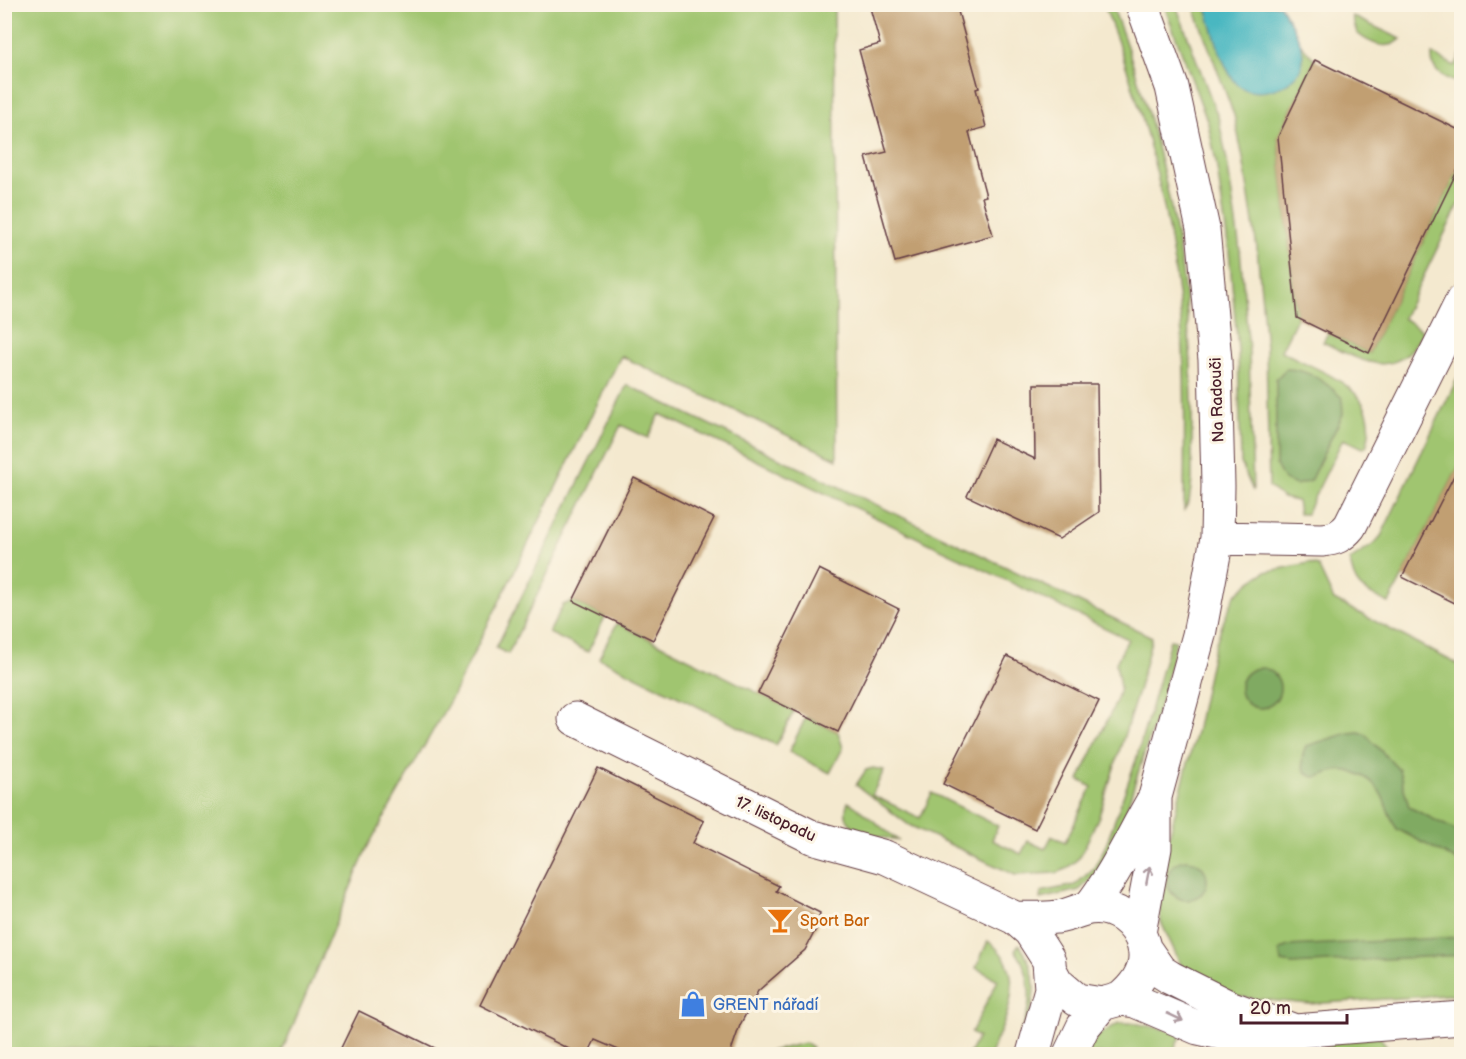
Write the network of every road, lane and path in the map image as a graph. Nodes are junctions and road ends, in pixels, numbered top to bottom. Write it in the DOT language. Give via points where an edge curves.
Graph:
graph roads {
  1 [pos="1142,4"];
  2 [pos="1461,301"];
  3 [pos="1217,538"];
  4 [pos="574,719"];
  5 [pos="1155,797"];
  6 [pos="1082,911"];
  7 [pos="1015,918"];
  8 [pos="1142,941"];
  9 [pos="1050,965"];
  10 [pos="1111,1002"];
  11 [pos="1461,1018"];
  12 [pos="1295,1043"];
  13 [pos="1033,1054"];
  14 [pos="1070,1054"];
  1 -- 3 [label="street, Na Radouči" via="1172,87 1203,229 1215,360"];
  2 -- 3 [label="street" via="1344,534 1322,540"];
  3 -- 5 [label="street, Na Radouči" via="1199,635"];
  4 -- 7 [label="street, 17. listopadu" via="812,837 885,857"];
  5 -- 6 [label="street" via="1119,867"];
  8 -- 5 [label="street, one-way" via="1155,848"];
  6 -- 7 [label="street" via="1036,919"];
  6 -- 8 [label="street" via="1104,908 1118,913 1130,921"];
  6 -- 9 [label="street" via="1063,922 1054,934"];
  7 -- 9 [label="street" via="1030,931"];
  8 -- 10 [label="street" via="1141,975 1135,986"];
  8 -- 12 [label="street" via="1160,971"];
  9 -- 10 [label="street" via="1057,983 1077,1000"];
  9 -- 13 [label="street" via="1048,1001"];
  10 -- 12 [label="street, one-way" via="1148,1005 1220,1035"];
  10 -- 14 [label="street" via="1083,1027"];
  11 -- 12 [label="street"];
}
